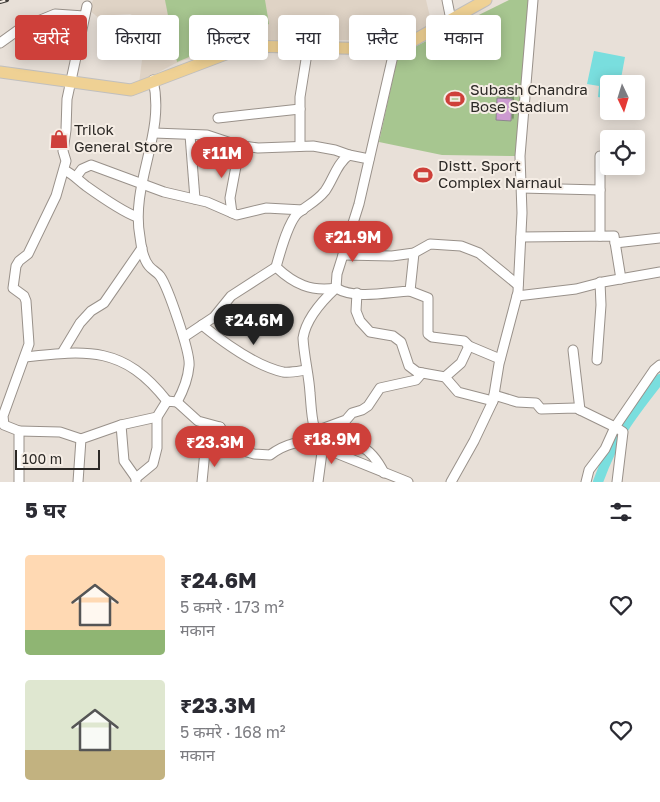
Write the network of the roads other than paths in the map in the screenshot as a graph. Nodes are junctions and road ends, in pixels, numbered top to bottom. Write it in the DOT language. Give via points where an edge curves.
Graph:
graph roads {
  1 [pos="447,0"];
  2 [pos="486,0"];
  3 [pos="533,0"];
  4 [pos="87,6"];
  5 [pos="53,15"];
  6 [pos="70,15"];
  7 [pos="84,15"];
  8 [pos="450,15"];
  9 [pos="460,15"];
  10 [pos="15,32"];
  11 [pos="0,43"];
  12 [pos="278,47"];
  13 [pos="74,60"];
  14 [pos="306,60"];
  15 [pos="391,60"];
  16 [pos="0,72"];
  17 [pos="153,80"];
  18 [pos="69,83"];
  19 [pos="300,109"];
  20 [pos="218,118"];
  21 [pos="154,132"];
  22 [pos="190,135"];
  23 [pos="240,146"];
  24 [pos="300,146"];
  25 [pos="349,155"];
  26 [pos="369,159"];
  27 [pos="64,170"];
  28 [pos="600,175"];
  29 [pos="76,177"];
  30 [pos="141,182"];
  31 [pos="521,188"];
  32 [pos="600,190"];
  33 [pos="195,199"];
  34 [pos="303,210"];
  35 [pos="232,213"];
  36 [pos="137,217"];
  37 [pos="520,236"];
  38 [pos="600,236"];
  39 [pos="660,238"];
  40 [pos="615,242"];
  41 [pos="142,248"];
  42 [pos="414,253"];
  43 [pos="343,255"];
  44 [pos="276,266"];
  45 [pos="660,272"];
  46 [pos="620,279"];
  47 [pos="600,282"];
  48 [pos="518,285"];
  49 [pos="336,288"];
  50 [pos="410,291"];
  51 [pos="357,293"];
  52 [pos="517,296"];
  53 [pos="202,325"];
  54 [pos="184,337"];
  55 [pos="469,346"];
  56 [pos="573,350"];
  57 [pos="62,353"];
  58 [pos="25,357"];
  59 [pos="500,360"];
  60 [pos="597,360"];
  61 [pos="660,365"];
  62 [pos="306,370"];
  63 [pos="422,373"];
  64 [pos="445,377"];
  65 [pos="493,398"];
  66 [pos="166,401"];
  67 [pos="177,402"];
  68 [pos="580,410"];
  69 [pos="157,417"];
  70 [pos="121,425"];
  71 [pos="220,427"];
  72 [pos="618,429"];
  73 [pos="18,431"];
  74 [pos="316,431"];
  75 [pos="81,439"];
  76 [pos="321,443"];
  77 [pos="384,473"];
  78 [pos="136,480"];
  79 [pos="19,482"];
  80 [pos="78,482"];
  81 [pos="202,482"];
  82 [pos="318,482"];
  83 [pos="408,482"];
  84 [pos="451,482"];
  85 [pos="586,482"];
  86 [pos="617,482"];
  1 -- 8 [label="street"];
  2 -- 9 [label="main road"];
  3 -- 31 [label="street" via="520,156"];
  4 -- 7 [label="street"];
  5 -- 6 [label="street"];
  10 -- 11 [label="street"];
  12 -- 17 [label="main road" via="247,46"];
  13 -- 18 [label="street"];
  14 -- 19 [label="street"];
  15 -- 26 [label="street"];
  16 -- 18 [label="main road"];
  17 -- 18 [label="main road" via="131,90"];
  17 -- 21 [label="street" via="157,98"];
  18 -- 27 [label="street"];
  19 -- 20 [label="street"];
  19 -- 24 [label="street"];
  21 -- 22 [label="street"];
  21 -- 30 [label="street"];
  22 -- 23 [label="street" via="208,136"];
  22 -- 33 [label="street"];
  23 -- 24 [label="street"];
  23 -- 35 [label="street" via="230,198"];
  24 -- 25 [label="street"];
  25 -- 26 [label="street"];
  25 -- 34 [label="street" via="314,204"];
  26 -- 43 [label="street"];
  27 -- 29 [label="street"];
  27 -- 58 [label="street" via="56,196 28,254 20,260 14,273 13,288 26,300 29,344"];
  28 -- 32 [label="street"];
  29 -- 30 [label="street" via="82,168 91,165"];
  29 -- 36 [label="street" via="125,213"];
  30 -- 33 [label="street" via="164,192"];
  30 -- 36 [label="street"];
  31 -- 32 [label="street"];
  31 -- 37 [label="street"];
  32 -- 38 [label="street"];
  33 -- 35 [label="street"];
  34 -- 35 [label="street" via="266,208 237,215"];
  34 -- 44 [label="street" via="297,214"];
  36 -- 41 [label="street"];
  37 -- 38 [label="street"];
  37 -- 48 [label="street"];
  38 -- 40 [label="street" via="614,236"];
  39 -- 40 [label="street"];
  40 -- 46 [label="street"];
  41 -- 54 [label="street" via="145,262 160,276"];
  41 -- 57 [label="street" via="104,303 80,323"];
  42 -- 43 [label="street"];
  42 -- 48 [label="street" via="430,244 461,246 479,253"];
  42 -- 50 [label="street"];
  43 -- 49 [label="street"];
  44 -- 49 [label="street" via="299,285 311,289"];
  44 -- 53 [label="street" via="231,296 214,317"];
  45 -- 46 [label="street"];
  46 -- 47 [label="street"];
  47 -- 52 [label="street" via="576,289"];
  47 -- 60 [label="street"];
  48 -- 52 [label="street"];
  49 -- 51 [label="street"];
  49 -- 62 [label="street" via="326,297 304,331"];
  50 -- 51 [label="street"];
  50 -- 55 [label="street" via="428,298 428,334 464,341"];
  51 -- 63 [label="street" via="356,311 360,321 370,332 392,336 401,342 410,366"];
  52 -- 59 [label="street"];
  53 -- 54 [label="street"];
  53 -- 62 [label="street" via="222,342 272,368 284,372"];
  54 -- 67 [label="street" via="190,364 186,384"];
  55 -- 59 [label="street"];
  55 -- 64 [label="street" via="461,363"];
  56 -- 68 [label="street"];
  57 -- 58 [label="street"];
  57 -- 66 [label="street" via="114,357 154,384"];
  58 -- 73 [label="street" via="3,416 4,425"];
  59 -- 65 [label="street"];
  61 -- 72 [label="street"];
  62 -- 74 [label="street" via="309,412"];
  63 -- 64 [label="street"];
  63 -- 74 [label="street" via="416,380 380,388 368,406 352,413 346,420"];
  64 -- 65 [label="street" via="458,392"];
  65 -- 68 [label="street" via="536,403 541,409"];
  65 -- 84 [label="street"];
  66 -- 67 [label="street"];
  66 -- 69 [label="street"];
  67 -- 71 [label="street" via="198,421"];
  68 -- 72 [label="street"];
  69 -- 70 [label="street"];
  69 -- 78 [label="street" via="157,448 153,464"];
  70 -- 75 [label="street"];
  70 -- 78 [label="street" via="124,461"];
  71 -- 76 [label="street" via="232,448 254,454 270,455 280,446 290,444"];
  71 -- 81 [label="street" via="216,446 205,451"];
  72 -- 85 [label="street" via="589,470"];
  72 -- 86 [label="street"];
  73 -- 75 [label="street" via="60,432"];
  73 -- 79 [label="street"];
  74 -- 76 [label="street"];
  75 -- 80 [label="street"];
  76 -- 77 [label="street" via="326,450"];
  76 -- 77 [label="street" via="353,443 370,450"];
  76 -- 82 [label="street"];
  77 -- 83 [label="street"];
}
